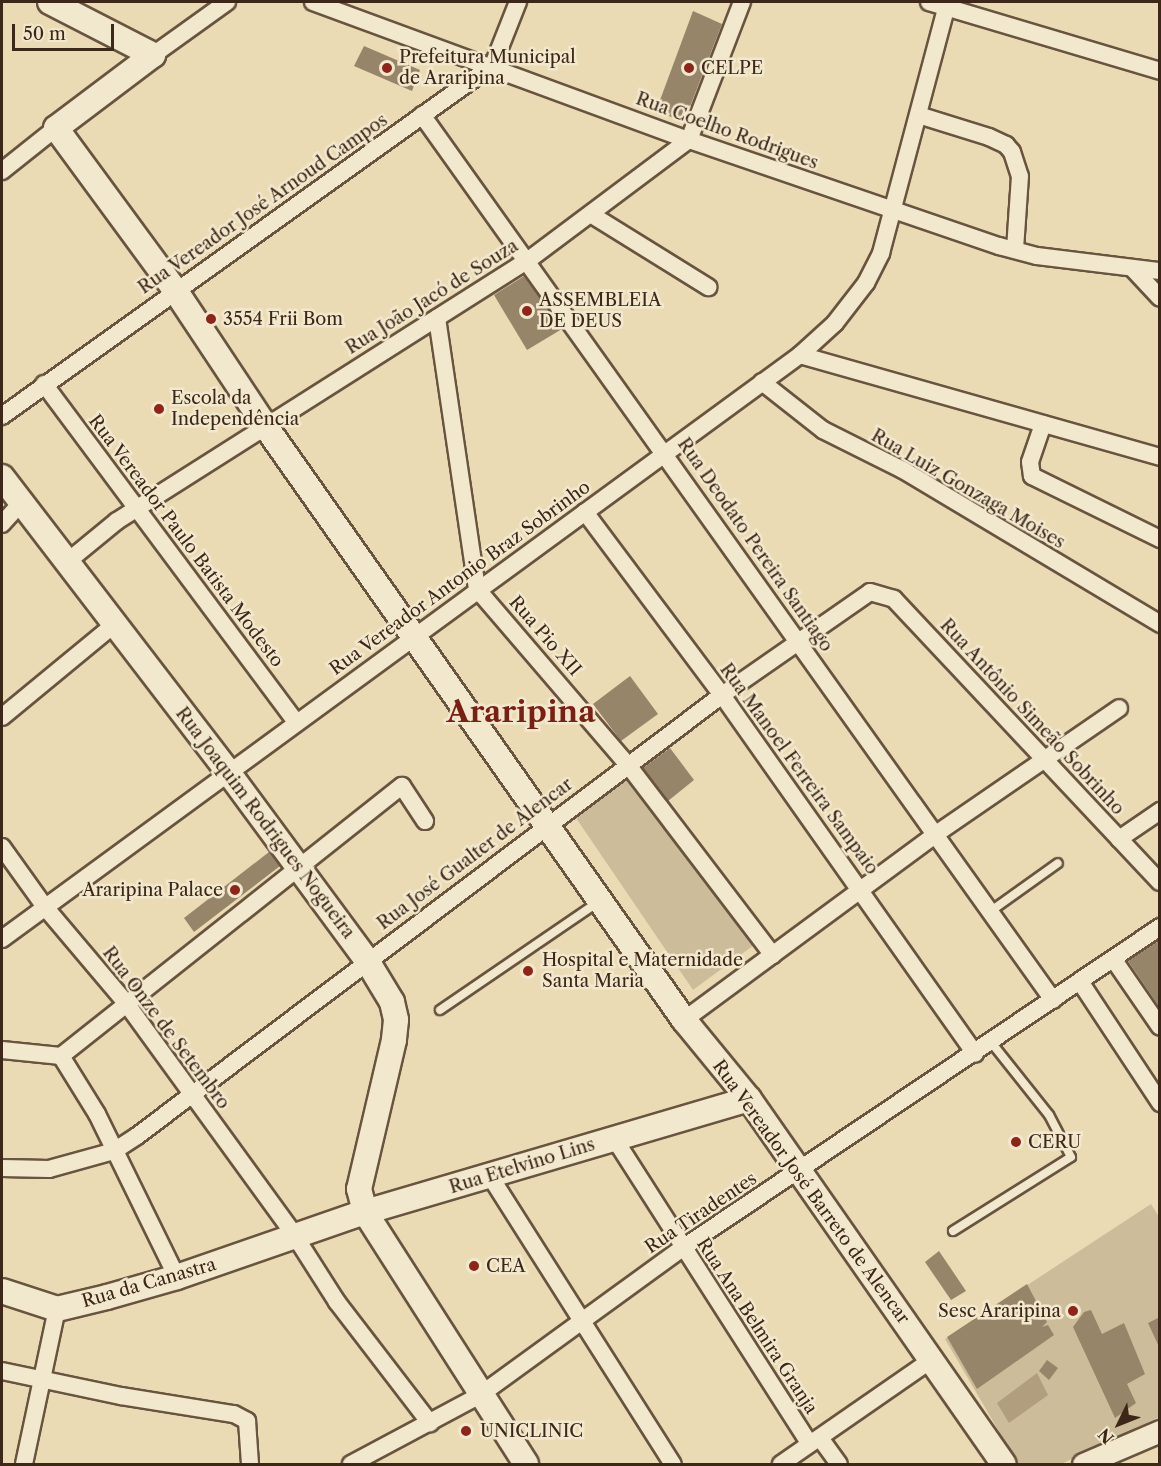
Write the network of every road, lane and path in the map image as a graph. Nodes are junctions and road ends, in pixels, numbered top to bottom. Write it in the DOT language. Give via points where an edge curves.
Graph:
graph roads {
  1 [pos="50,2"];
  2 [pos="227,2"];
  3 [pos="313,2"];
  4 [pos="518,2"];
  5 [pos="742,2"];
  6 [pos="929,2"];
  7 [pos="964,2"];
  8 [pos="947,4"];
  9 [pos="153,55"];
  10 [pos="1160,63"];
  11 [pos="493,65"];
  12 [pos="1160,71"];
  13 [pos="422,115"];
  14 [pos="918,115"];
  15 [pos="56,128"];
  16 [pos="689,140"];
  17 [pos="2,171"];
  18 [pos="890,208"];
  19 [pos="592,215"];
  20 [pos="1015,250"];
  21 [pos="528,261"];
  22 [pos="1134,270"];
  23 [pos="1160,271"];
  24 [pos="708,287"];
  25 [pos="175,290"];
  26 [pos="1160,298"];
  27 [pos="437,318"];
  28 [pos="800,355"];
  29 [pos="762,382"];
  30 [pos="44,384"];
  31 [pos="2,416"];
  32 [pos="1043,424"];
  33 [pos="266,427"];
  34 [pos="665,452"];
  35 [pos="1160,457"];
  36 [pos="2,477"];
  37 [pos="21,503"];
  38 [pos="137,509"];
  39 [pos="585,512"];
  40 [pos="2,524"];
  41 [pos="1159,534"];
  42 [pos="67,562"];
  43 [pos="477,589"];
  44 [pos="870,592"];
  45 [pos="114,624"];
  46 [pos="1160,624"];
  47 [pos="413,635"];
  48 [pos="798,640"];
  49 [pos="722,694"];
  50 [pos="1119,708"];
  51 [pos="2,717"];
  52 [pos="296,722"];
  53 [pos="1046,759"];
  54 [pos="628,765"];
  55 [pos="228,772"];
  56 [pos="1160,811"];
  57 [pos="425,821"];
  58 [pos="547,826"];
  59 [pos="936,834"];
  60 [pos="1119,839"];
  61 [pos="2,847"];
  62 [pos="1058,864"];
  63 [pos="298,867"];
  64 [pos="1160,882"];
  65 [pos="862,890"];
  66 [pos="600,901"];
  67 [pos="45,908"];
  68 [pos="990,911"];
  69 [pos="1160,927"];
  70 [pos="2,939"];
  71 [pos="773,955"];
  72 [pos="366,959"];
  73 [pos="1114,960"];
  74 [pos="1081,983"];
  75 [pos="1053,1000"];
  76 [pos="126,1003"];
  77 [pos="440,1010"];
  78 [pos="684,1020"];
  79 [pos="1160,1026"];
  80 [pos="991,1042"];
  81 [pos="2,1050"];
  82 [pos="975,1054"];
  83 [pos="61,1056"];
  84 [pos="192,1092"];
  85 [pos="749,1099"];
  86 [pos="1160,1102"];
  87 [pos="614,1138"];
  88 [pos="114,1150"];
  89 [pos="2,1168"];
  90 [pos="798,1170"];
  91 [pos="490,1176"];
  92 [pos="365,1212"];
  93 [pos="953,1231"];
  94 [pos="295,1236"];
  95 [pos="684,1247"];
  96 [pos="177,1277"];
  97 [pos="2,1291"];
  98 [pos="57,1309"];
  99 [pos="581,1319"];
  100 [pos="931,1360"];
  101 [pos="2,1371"];
  102 [pos="40,1381"];
  103 [pos="480,1395"];
  104 [pos="430,1423"];
  105 [pos="1157,1435"];
  106 [pos="815,1441"];
  107 [pos="24,1464"];
  108 [pos="250,1464"];
  109 [pos="351,1464"];
  110 [pos="526,1464"];
  111 [pos="673,1464"];
  112 [pos="781,1464"];
  113 [pos="839,1464"];
  114 [pos="1004,1464"];
  115 [pos="1083,1464"];
  1 -- 9 [label="main road"];
  2 -- 9 [label="street"];
  3 -- 11 [label="street, Rua Coelho Rodrigues"];
  4 -- 11 [label="street"];
  5 -- 16 [label="street"];
  6 -- 8 [label="street"];
  7 -- 10 [label="street"];
  8 -- 12 [label="street"];
  8 -- 14 [label="street, Rua Vereador Antonio Braz Sobrinho"];
  9 -- 15 [label="main road"];
  11 -- 13 [label="street, Rua Vereador José Arnoud Campos"];
  11 -- 16 [label="street, Rua Coelho Rodrigues"];
  13 -- 21 [label="street, Rua Deodato Pereira Santiago"];
  13 -- 25 [label="street, Rua Vereador José Arnoud Campos"];
  14 -- 18 [label="street, Rua Vereador Antonio Braz Sobrinho"];
  14 -- 20 [label="street" via="989,137 1006,144 1012,152 1020,176"];
  15 -- 17 [label="street"];
  15 -- 25 [label="main road, Rua Vereador José Barreto de Alencar"];
  16 -- 18 [label="street, Rua Coelho Rodrigues"];
  16 -- 19 [label="street, Rua João Jacó de Souza"];
  18 -- 20 [label="street, Rua Coelho Rodrigues"];
  18 -- 28 [label="street, Rua Vereador Antonio Braz Sobrinho" via="882,253 866,283 835,324"];
  19 -- 21 [label="street, Rua João Jacó de Souza"];
  19 -- 24 [label="street"];
  20 -- 22 [label="street, Rua Coelho Rodrigues"];
  21 -- 27 [label="street, Rua João Jacó de Souza"];
  21 -- 34 [label="street, Rua Deodato Pereira Santiago"];
  22 -- 23 [label="street, Rua Coelho Rodrigues"];
  22 -- 26 [label="street"];
  25 -- 30 [label="street, Rua Vereador José Arnoud Campos"];
  25 -- 33 [label="main road, Rua Vereador José Barreto de Alencar"];
  27 -- 33 [label="street, Rua João Jacó de Souza"];
  27 -- 43 [label="street"];
  28 -- 29 [label="street, Rua Vereador Antonio Braz Sobrinho"];
  28 -- 32 [label="street"];
  29 -- 34 [label="street, Rua Vereador Antonio Braz Sobrinho"];
  29 -- 46 [label="street, Rua Luiz Gonzaga Moises" via="823,430 903,470"];
  30 -- 31 [label="street, Rua Vereador José Arnoud Campos"];
  30 -- 38 [label="street, Rua Vereador Paulo Batista Modesto"];
  32 -- 35 [label="street"];
  32 -- 41 [label="street" via="1030,462 1032,476"];
  33 -- 38 [label="street, Rua João Jacó de Souza"];
  33 -- 47 [label="main road, Rua Vereador José Barreto de Alencar"];
  34 -- 39 [label="street, Rua Vereador Antonio Braz Sobrinho"];
  34 -- 48 [label="street, Rua Deodato Pereira Santiago"];
  36 -- 37 [label="main road, Rua Joaquim Rodrigues Nogueira"];
  37 -- 40 [label="street"];
  37 -- 42 [label="main road, Rua Joaquim Rodrigues Nogueira"];
  38 -- 42 [label="street, Rua João Jacó de Souza"];
  38 -- 52 [label="street, Rua Vereador Paulo Batista Modesto"];
  39 -- 43 [label="street, Rua Vereador Antonio Braz Sobrinho"];
  39 -- 49 [label="street, Rua Manoel Ferreira Sampaio"];
  42 -- 45 [label="main road, Rua Joaquim Rodrigues Nogueira"];
  43 -- 47 [label="street, Rua Vereador Antonio Braz Sobrinho"];
  43 -- 54 [label="street, Rua Pio XII"];
  44 -- 48 [label="street, Rua José Gualter de Alencar"];
  44 -- 53 [label="street, Rua Antônio Simeão Sobrinho" via="894,598"];
  45 -- 51 [label="street"];
  45 -- 55 [label="main road, Rua Joaquim Rodrigues Nogueira"];
  47 -- 52 [label="street, Rua Vereador Antonio Braz Sobrinho"];
  47 -- 58 [label="main road, Rua Vereador José Barreto de Alencar"];
  48 -- 49 [label="street, Rua José Gualter de Alencar"];
  48 -- 59 [label="street, Rua Deodato Pereira Santiago"];
  49 -- 54 [label="street, Rua José Gualter de Alencar"];
  49 -- 65 [label="street, Rua Manoel Ferreira Sampaio"];
  50 -- 53 [label="street"];
  52 -- 55 [label="street, Rua Vereador Antonio Braz Sobrinho"];
  53 -- 59 [label="street"];
  53 -- 60 [label="street, Rua Antônio Simeão Sobrinho"];
  54 -- 58 [label="street, Rua José Gualter de Alencar"];
  54 -- 71 [label="street, Rua Pio XII"];
  55 -- 63 [label="main road, Rua Joaquim Rodrigues Nogueira"];
  55 -- 67 [label="street, Rua Vereador Antonio Braz Sobrinho"];
  56 -- 60 [label="street"];
  57 -- 63 [label="street" via="402,786"];
  58 -- 66 [label="main road, Rua Vereador José Barreto de Alencar"];
  58 -- 72 [label="street, Rua José Gualter de Alencar"];
  59 -- 65 [label="street"];
  59 -- 68 [label="street, Rua Deodato Pereira Santiago"];
  60 -- 64 [label="street, Rua Antônio Simeão Sobrinho"];
  61 -- 67 [label="street, Rua Onze de Setembro"];
  62 -- 68 [label="lane"];
  63 -- 72 [label="main road, Rua Joaquim Rodrigues Nogueira"];
  63 -- 76 [label="street"];
  65 -- 71 [label="street"];
  65 -- 82 [label="street, Rua Manoel Ferreira Sampaio"];
  66 -- 77 [label="lane"];
  66 -- 78 [label="main road, Rua Vereador José Barreto de Alencar"];
  67 -- 70 [label="street, Rua Vereador Antonio Braz Sobrinho"];
  67 -- 76 [label="street, Rua Onze de Setembro"];
  68 -- 75 [label="street, Rua Deodato Pereira Santiago"];
  69 -- 73 [label="street, Rua Tiradentes"];
  71 -- 78 [label="street"];
  72 -- 84 [label="street, Rua José Gualter de Alencar"];
  72 -- 92 [label="main road, Rua Joaquim Rodrigues Nogueira" via="392,1002 396,1020 359,1189"];
  73 -- 74 [label="street, Rua Tiradentes"];
  73 -- 79 [label="street"];
  74 -- 75 [label="street, Rua Tiradentes"];
  74 -- 86 [label="street"];
  75 -- 80 [label="street, Rua Tiradentes"];
  76 -- 83 [label="street"];
  76 -- 84 [label="street, Rua Onze de Setembro"];
  78 -- 85 [label="main road, Rua Vereador José Barreto de Alencar"];
  80 -- 82 [label="street, Rua Tiradentes"];
  80 -- 93 [label="lane" via="1049,1115 1071,1157"];
  81 -- 83 [label="street"];
  82 -- 90 [label="street, Rua Tiradentes"];
  83 -- 88 [label="street"];
  84 -- 88 [label="street, Rua José Gualter de Alencar"];
  84 -- 94 [label="street, Rua Onze de Setembro"];
  85 -- 87 [label="main road, Rua Etelvino Lins"];
  85 -- 90 [label="main road, Rua Vereador José Barreto de Alencar"];
  87 -- 91 [label="main road, Rua Etelvino Lins"];
  87 -- 95 [label="street, Rua Ana Belmira Granja"];
  88 -- 89 [label="street, Rua José Gualter de Alencar" via="49,1169"];
  88 -- 96 [label="street"];
  90 -- 95 [label="street, Rua Tiradentes"];
  90 -- 100 [label="main road, Rua Vereador José Barreto de Alencar"];
  91 -- 92 [label="main road, Rua Etelvino Lins"];
  91 -- 99 [label="street"];
  92 -- 94 [label="main road, Rua Etelvino Lins"];
  92 -- 103 [label="main road"];
  94 -- 96 [label="main road, Rua da Canastra"];
  94 -- 104 [label="street, Rua Onze de Setembro" via="337,1302"];
  95 -- 99 [label="street, Rua Tiradentes"];
  95 -- 106 [label="street, Rua Ana Belmira Granja"];
  96 -- 98 [label="main road, Rua da Canastra"];
  97 -- 98 [label="main road, Rua da Canastra"];
  98 -- 102 [label="street"];
  99 -- 103 [label="street, Rua Tiradentes"];
  99 -- 111 [label="street"];
  100 -- 106 [label="street"];
  100 -- 114 [label="main road, Rua Vereador José Barreto de Alencar"];
  101 -- 102 [label="street"];
  102 -- 107 [label="street"];
  102 -- 108 [label="street" via="216,1410 247,1421"];
  103 -- 104 [label="street, Rua Tiradentes"];
  103 -- 110 [label="main road"];
  104 -- 109 [label="street, Rua Tiradentes"];
  105 -- 115 [label="street"];
  106 -- 112 [label="street"];
  106 -- 113 [label="street, Rua Ana Belmira Granja"];
}
